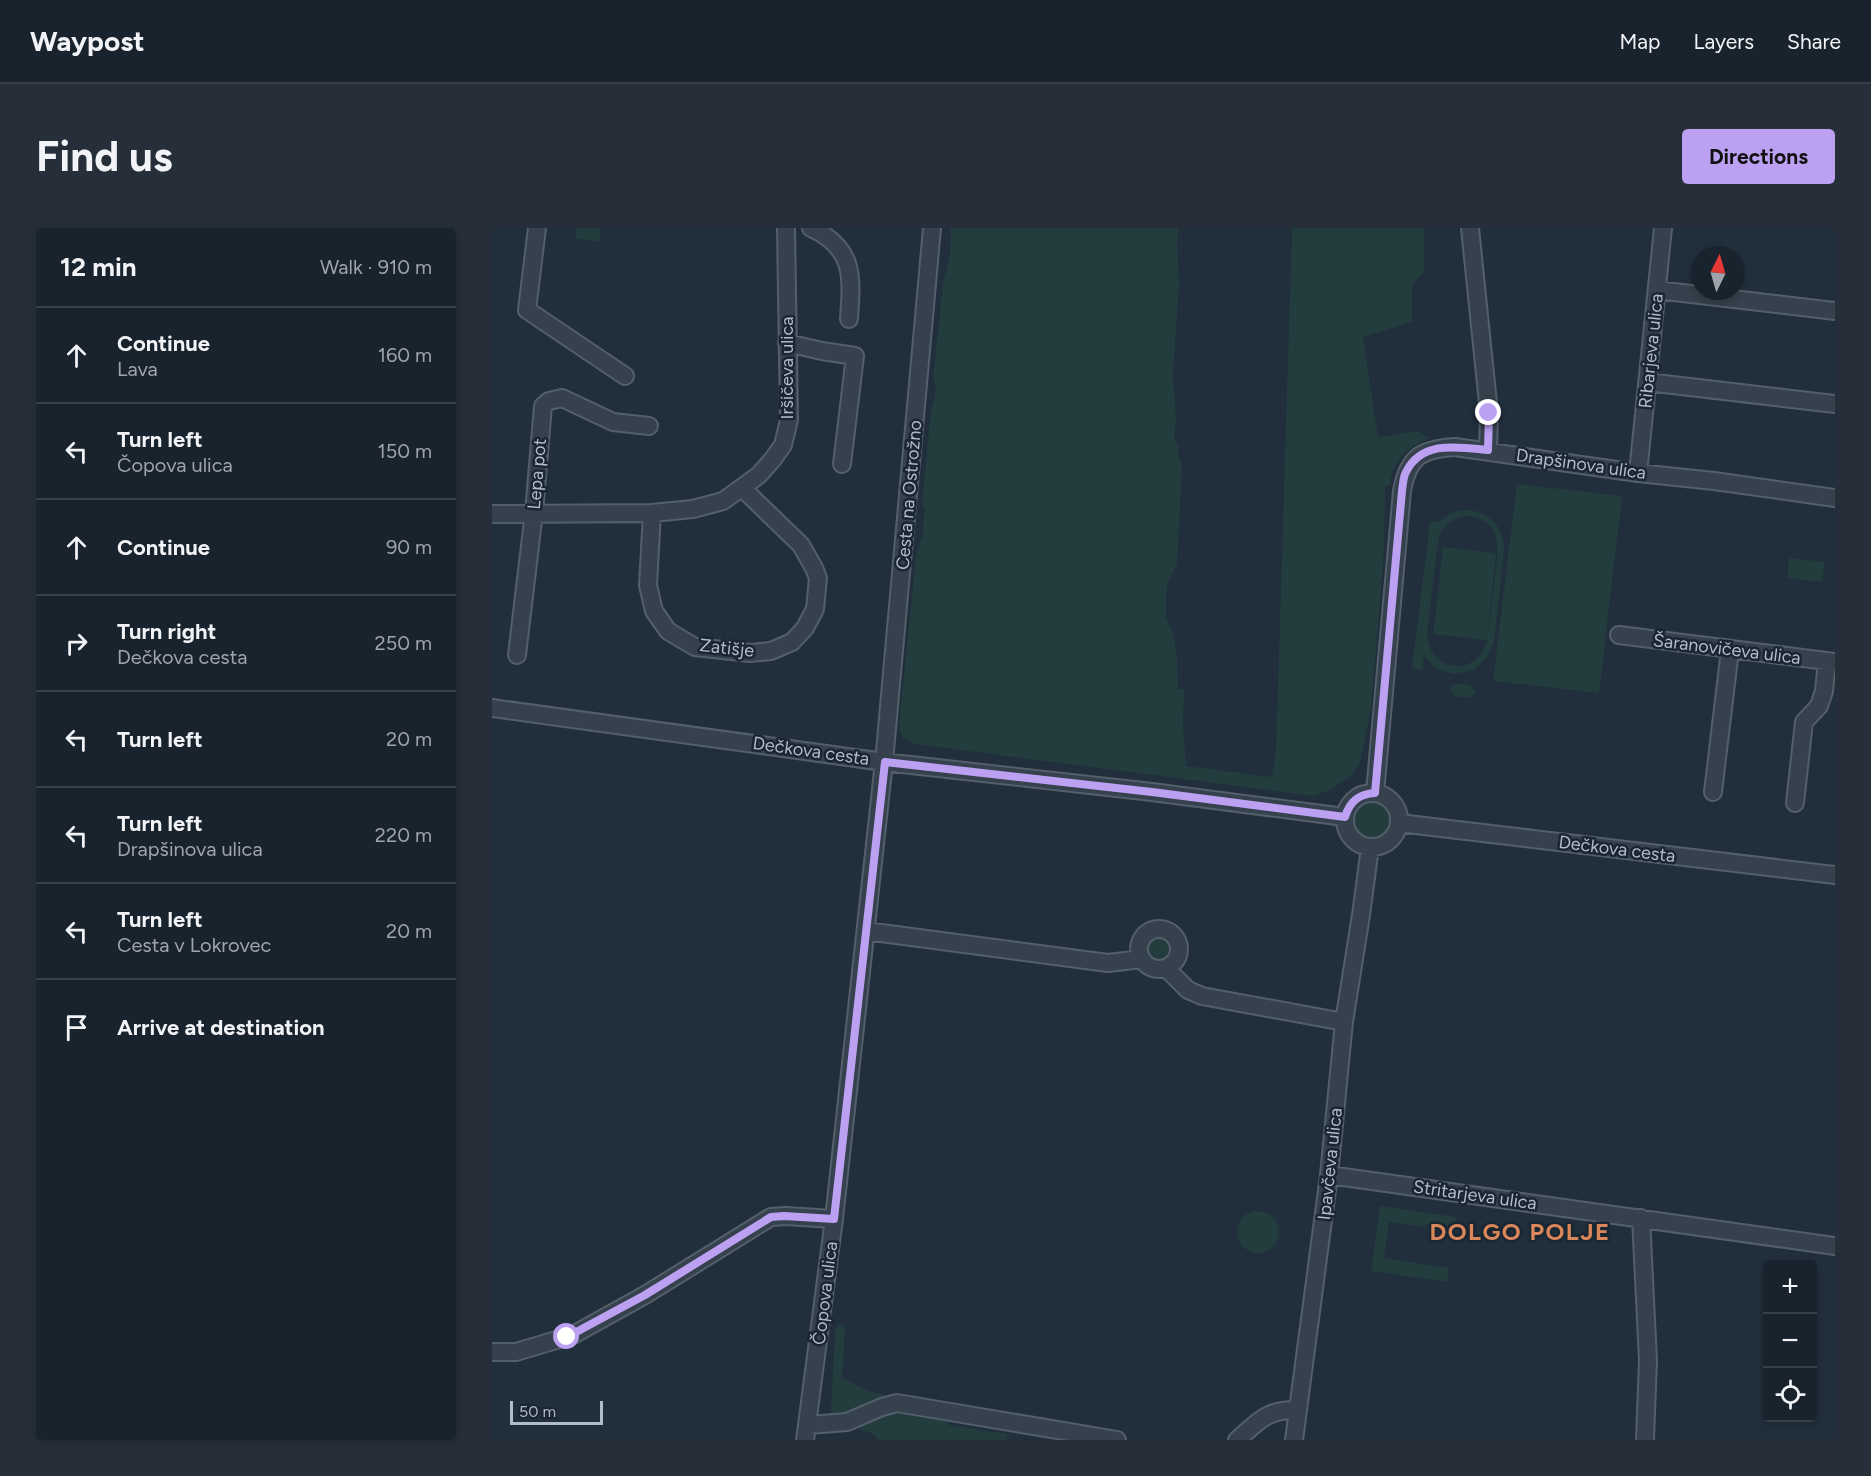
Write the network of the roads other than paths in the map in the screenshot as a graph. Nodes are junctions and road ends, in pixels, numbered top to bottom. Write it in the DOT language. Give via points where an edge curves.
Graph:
graph roads {
  1 [pos="537,228"];
  2 [pos="786,228"];
  3 [pos="811,228"];
  4 [pos="932,228"];
  5 [pos="1470,228"];
  6 [pos="1663,228"];
  7 [pos="1657,290"];
  8 [pos="1835,311"];
  9 [pos="849,320"];
  10 [pos="787,343"];
  11 [pos="624,376"];
  12 [pos="1647,382"];
  13 [pos="1835,404"];
  14 [pos="649,426"];
  15 [pos="1488,450"];
  16 [pos="842,464"];
  17 [pos="1638,473"];
  18 [pos="742,488"];
  19 [pos="1835,498"];
  20 [pos="534,512"];
  21 [pos="492,513"];
  22 [pos="651,513"];
  23 [pos="1619,635"];
  24 [pos="1730,650"];
  25 [pos="517,655"];
  26 [pos="1831,662"];
  27 [pos="492,708"];
  28 [pos="885,762"];
  29 [pos="1713,792"];
  30 [pos="1375,793"];
  31 [pos="1795,803"];
  32 [pos="1345,817"];
  33 [pos="1400,823"];
  34 [pos="1370,847"];
  35 [pos="1835,875"];
  36 [pos="866,931"];
  37 [pos="1142,959"];
  38 [pos="1166,968"];
  39 [pos="1344,1022"];
  40 [pos="1329,1175"];
  41 [pos="1641,1218"];
  42 [pos="834,1219"];
  43 [pos="1835,1246"];
  44 [pos="492,1352"];
  45 [pos="1298,1410"];
  46 [pos="807,1433"];
  47 [pos="1117,1440"];
  48 [pos="1237,1440"];
  49 [pos="1294,1440"];
  50 [pos="1645,1440"];
  1 -- 11 [label="street" via="527,310"];
  2 -- 10 [label="street, Iršičeva ulica"];
  3 -- 9 [label="street" via="842,249 852,282"];
  4 -- 28 [label="street, Cesta na Ostrožno"];
  5 -- 15 [label="street" via="1489,413"];
  6 -- 7 [label="street, Ribarjeva ulica"];
  7 -- 8 [label="street"];
  7 -- 12 [label="street, Ribarjeva ulica"];
  10 -- 16 [label="street" via="855,356"];
  10 -- 18 [label="street, Iršičeva ulica" via="789,420 783,445 759,475"];
  12 -- 13 [label="street"];
  12 -- 17 [label="street, Ribarjeva ulica"];
  14 -- 20 [label="street, Lepa pot" via="613,422 562,398 549,400 543,406"];
  15 -- 17 [label="street, Drapšinova ulica"];
  15 -- 30 [label="street, Drapšinova ulica" via="1433,448 1417,457 1405,473"];
  17 -- 19 [label="street, Drapšinova ulica"];
  18 -- 22 [label="street, Iršičeva ulica" via="723,501"];
  18 -- 22 [label="street, Zatišje" via="801,545 818,578 815,609 805,628 792,642 771,651 750,653 694,647 668,631 654,611 648,585"];
  20 -- 21 [label="street, Iršičeva ulica"];
  20 -- 22 [label="street, Iršičeva ulica"];
  20 -- 25 [label="street, Lepa pot"];
  23 -- 24 [label="street, Šaranovičeva ulica"];
  24 -- 26 [label="street, Šaranovičeva ulica"];
  24 -- 29 [label="street"];
  26 -- 31 [label="street" via="1820,706 1804,722"];
  27 -- 28 [label="street, Dečkova cesta"];
  28 -- 32 [label="street, Dečkova cesta"];
  28 -- 36 [label="street, Cesta na Ostrožno"];
  30 -- 32 [label="street" via="1359,796"];
  30 -- 33 [label="street" via="1391,800"];
  32 -- 34 [label="street" via="1354,840"];
  33 -- 34 [label="street" via="1386,844"];
  33 -- 35 [label="street, Dečkova cesta"];
  34 -- 39 [label="street, Ipavčeva ulica"];
  36 -- 37 [label="street" via="1108,963"];
  36 -- 42 [label="street, Čopova ulica"];
  37 -- 38 [label="street" via="1155,969"];
  37 -- 38 [label="street" via="1139,948 1143,938 1152,931 1164,930 1179,945 1175,961"];
  38 -- 39 [label="street" via="1188,990 1202,996"];
  39 -- 40 [label="street, Ipavčeva ulica"];
  40 -- 41 [label="street, Stritarjeva ulica"];
  40 -- 45 [label="street, Ipavčeva ulica"];
  41 -- 43 [label="street, Stritarjeva ulica"];
  41 -- 50 [label="street" via="1648,1360"];
  42 -- 44 [label="street" via="771,1217 573,1335 516,1352"];
  42 -- 46 [label="street, Čopova ulica"];
  45 -- 48 [label="street" via="1280,1409"];
  45 -- 49 [label="street, Ipavčeva ulica"];
  46 -- 47 [label="street" via="897,1403"];
}
